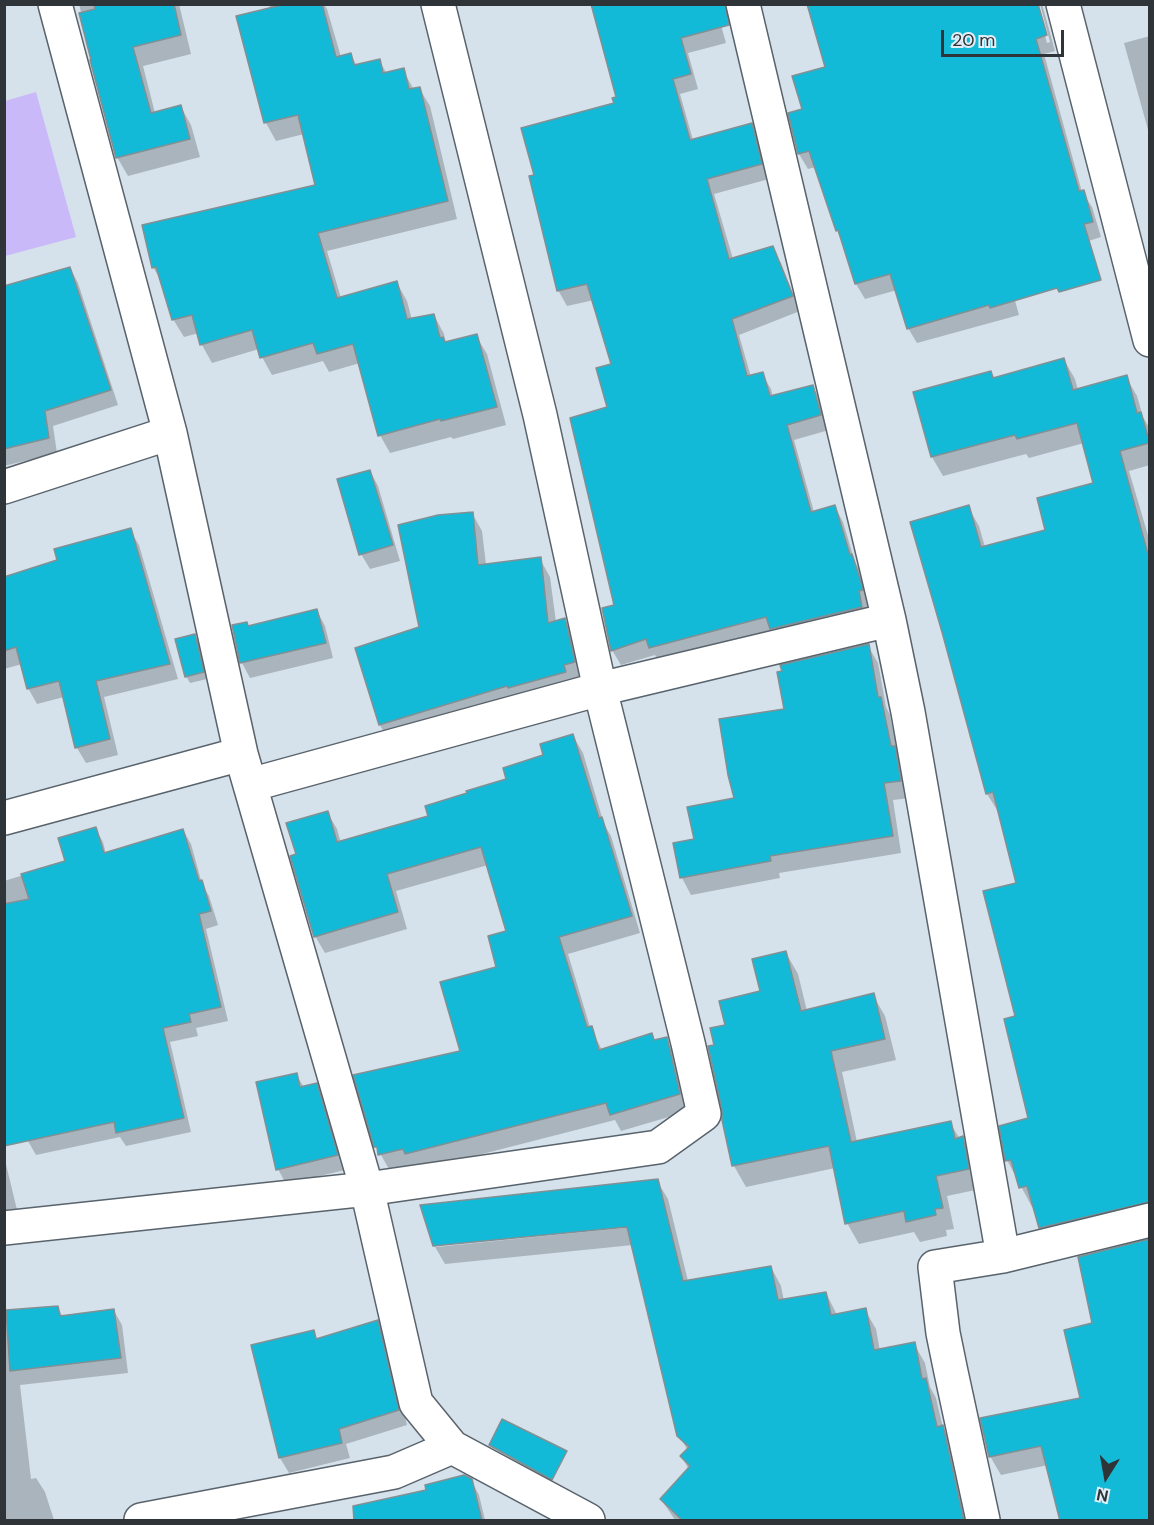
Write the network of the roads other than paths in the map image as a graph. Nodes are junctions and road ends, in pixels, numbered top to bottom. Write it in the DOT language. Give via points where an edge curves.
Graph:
graph roads {
  1 [pos="55,4"];
  2 [pos="438,4"];
  3 [pos="743,4"];
  4 [pos="1063,4"];
  5 [pos="1149,340"];
  6 [pos="170,433"];
  7 [pos="4,487"];
  8 [pos="889,620"];
  9 [pos="600,689"];
  10 [pos="241,754"];
  11 [pos="250,785"];
  12 [pos="4,818"];
  13 [pos="367,1189"];
  14 [pos="1149,1220"];
  15 [pos="4,1227"];
  16 [pos="1003,1256"];
  17 [pos="452,1448"];
  18 [pos="141,1521"];
  19 [pos="588,1521"];
  20 [pos="983,1521"];
  1 -- 6 [label="street"];
  2 -- 9 [label="street" via="540,415"];
  3 -- 8 [label="street"];
  4 -- 5 [label="street"];
  6 -- 7 [label="street"];
  6 -- 10 [label="street"];
  8 -- 9 [label="street"];
  8 -- 16 [label="street"];
  9 -- 11 [label="street"];
  9 -- 13 [label="street" via="704,1114 658,1147"];
  10 -- 11 [label="street"];
  10 -- 12 [label="street"];
  11 -- 13 [label="street"];
  13 -- 15 [label="street"];
  13 -- 17 [label="street" via="416,1403"];
  14 -- 16 [label="street"];
  16 -- 20 [label="street" via="935,1267 949,1362"];
  17 -- 18 [label="street" via="394,1472"];
  17 -- 19 [label="street"];
}
